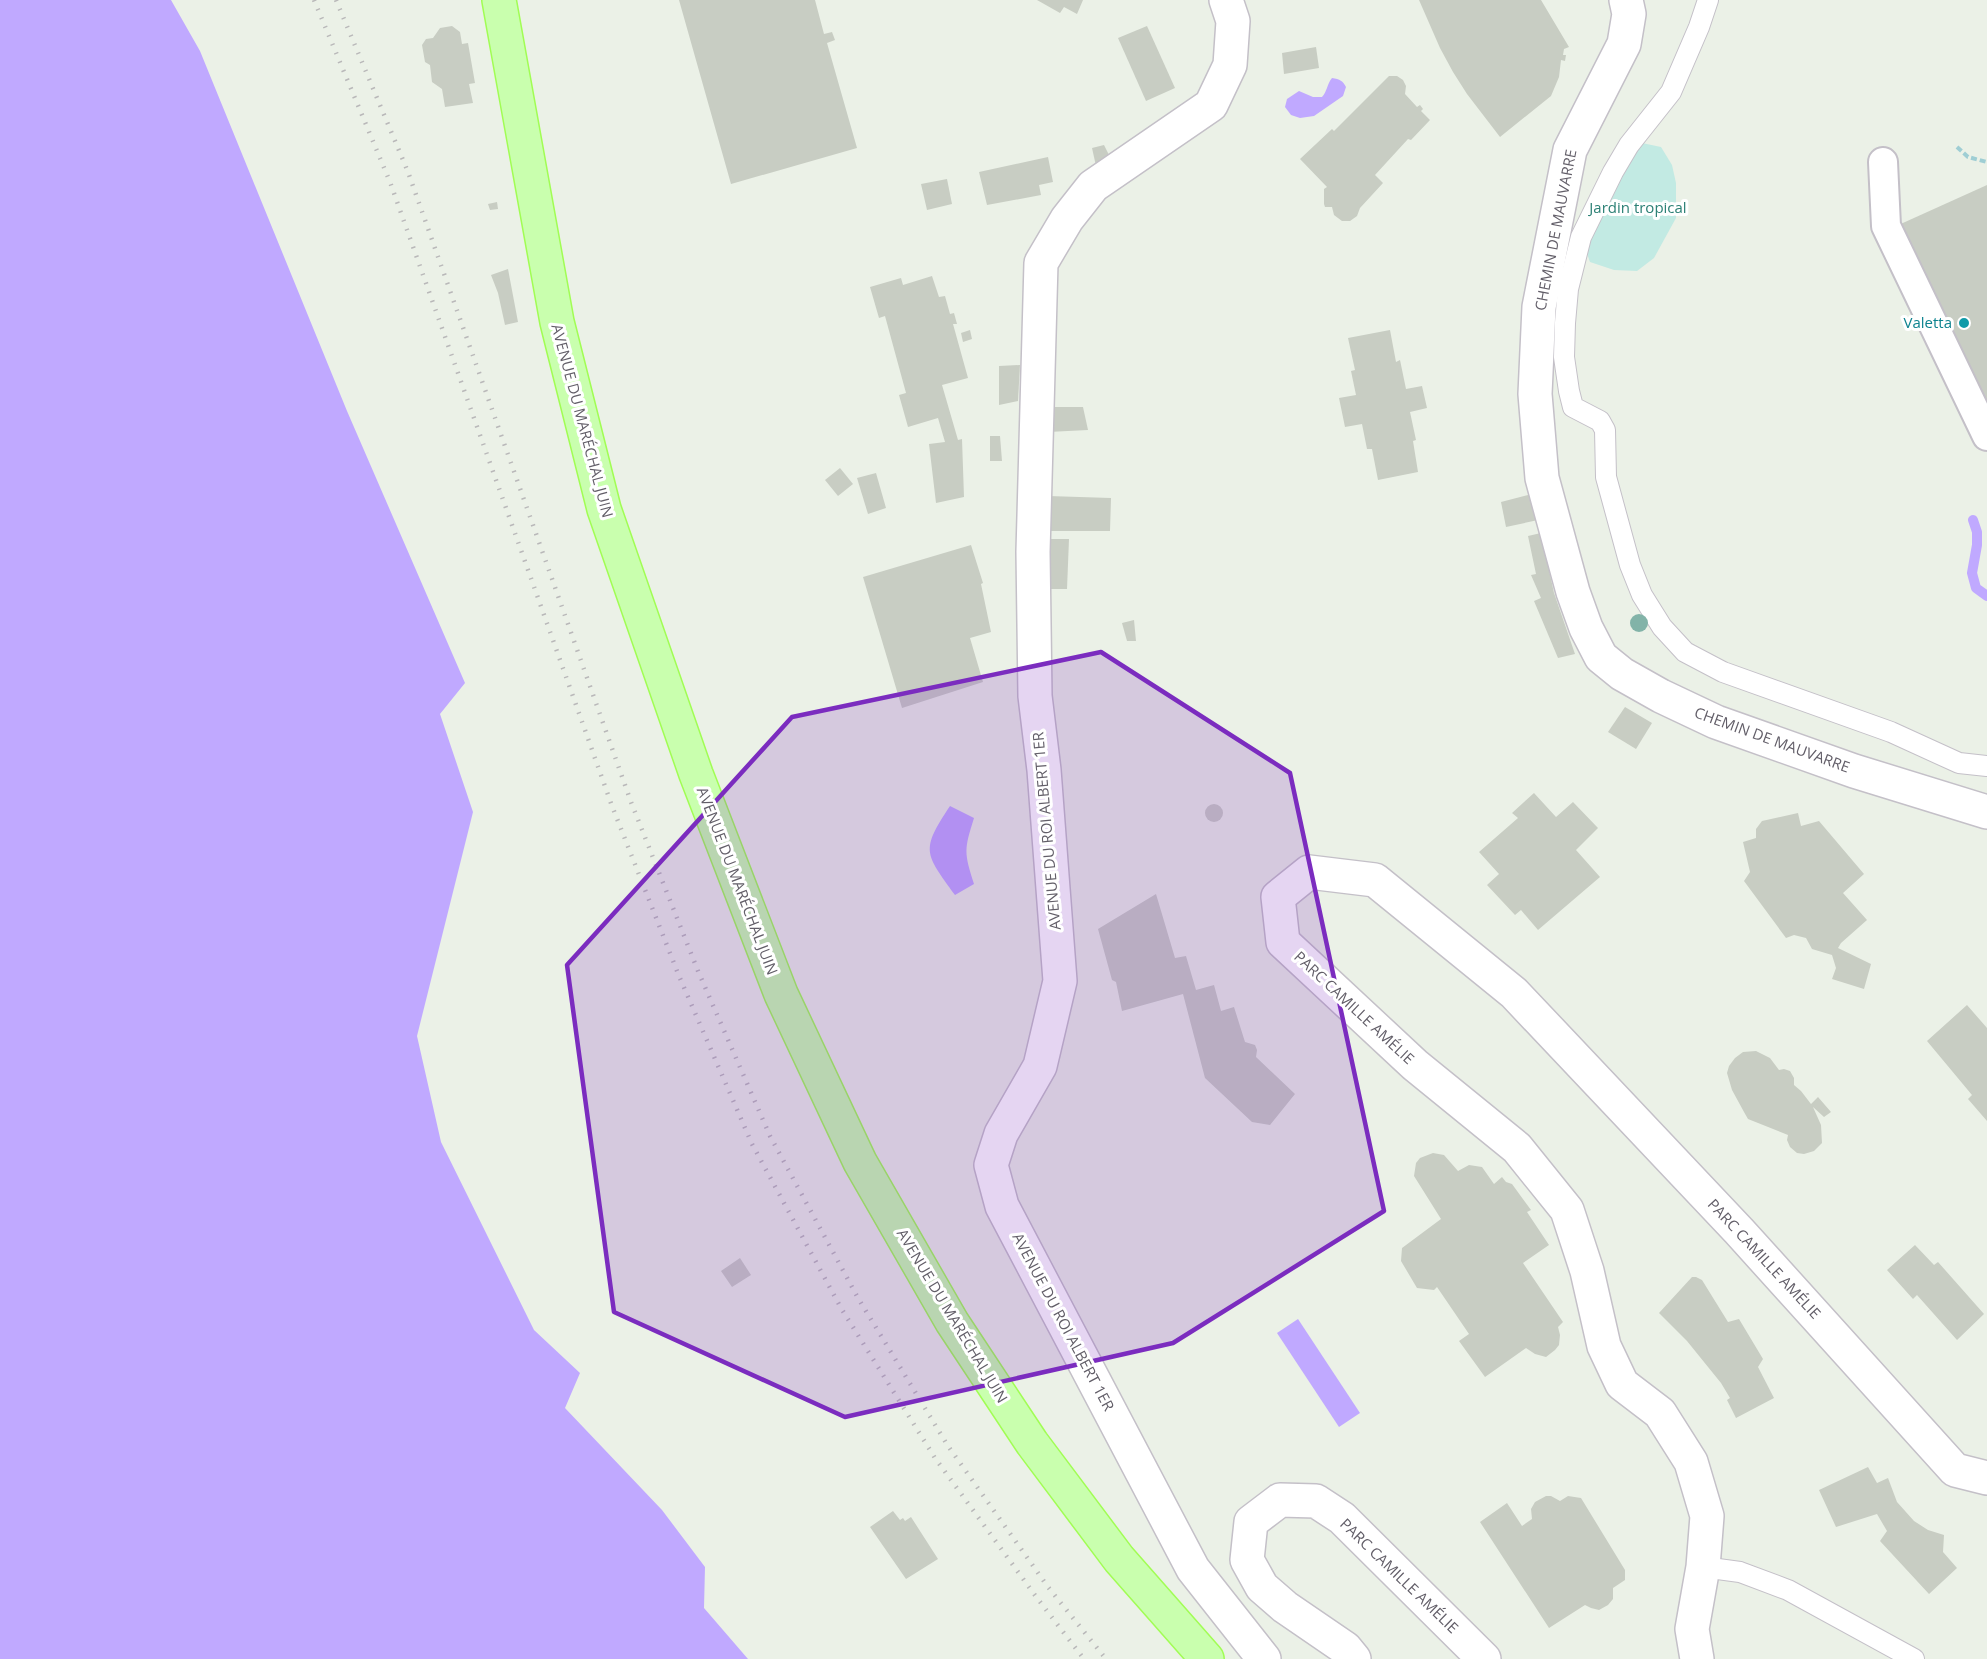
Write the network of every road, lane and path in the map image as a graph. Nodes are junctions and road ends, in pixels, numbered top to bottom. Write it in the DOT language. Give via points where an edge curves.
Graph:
graph roads {
  1 [pos="499,0"];
  2 [pos="1226,0"];
  3 [pos="1626,0"];
  4 [pos="1708,0"];
  5 [pos="1957,147"];
  6 [pos="1882,162"];
  7 [pos="1987,162"];
  8 [pos="1987,436"];
  9 [pos="1987,766"];
  10 [pos="1987,812"];
  11 [pos="1987,1478"];
  12 [pos="1703,1567"];
  13 [pos="1207,1659"];
  14 [pos="1264,1659"];
  15 [pos="1354,1659"];
  16 [pos="1484,1659"];
  17 [pos="1697,1659"];
  18 [pos="1914,1659"];
  1 -- 13 [label="main road, AVENUE DU MARÉCHAL JUIN" via="556,322 604,509 696,774 781,994 860,1161 952,1322 1032,1443 1099,1533"];
  2 -- 14 [label="street, AVENUE DU ROI ALBERT 1ER" via="1233,21 1230,65 1211,105 1093,186 1067,219 1041,263 1033,552 1035,696 1060,981 1040,1066 1001,1134 991,1165 1002,1206 1193,1569"];
  3 -- 10 [label="street, CHEMIN DE MAUVARRE" via="1629,14 1624,44 1570,150 1539,307 1535,394 1542,478 1586,628 1601,657 1622,674 1716,722 1854,771"];
  4 -- 9 [label="lane" via="1671,92 1612,172 1581,237 1568,289 1564,357 1569,391 1573,408 1600,421 1605,430 1606,477 1630,565 1642,595 1662,627 1685,652 1723,672 1891,732 1959,763"];
  5 -- 7 [label="path" via="1968,157"];
  6 -- 8 [label="street" via="1886,226"];
  11 -- 12 [label="street, PARC CAMILLE AMÉLIE" via="1955,1470 1739,1231 1514,993 1375,880 1309,872 1278,897 1283,942 1415,1065 1517,1148 1567,1210 1587,1271 1604,1346 1622,1384 1660,1413 1691,1462 1707,1516"];
  12 -- 17 [label="street, PARC CAMILLE AMÉLIE" via="1692,1629"];
  12 -- 18 [label="lane" via="1740,1572 1788,1590"];
  15 -- 16 [label="street, PARC CAMILLE AMÉLIE" via="1345,1648 1262,1587 1247,1560 1251,1522 1280,1500 1316,1501 1342,1518"];
}
